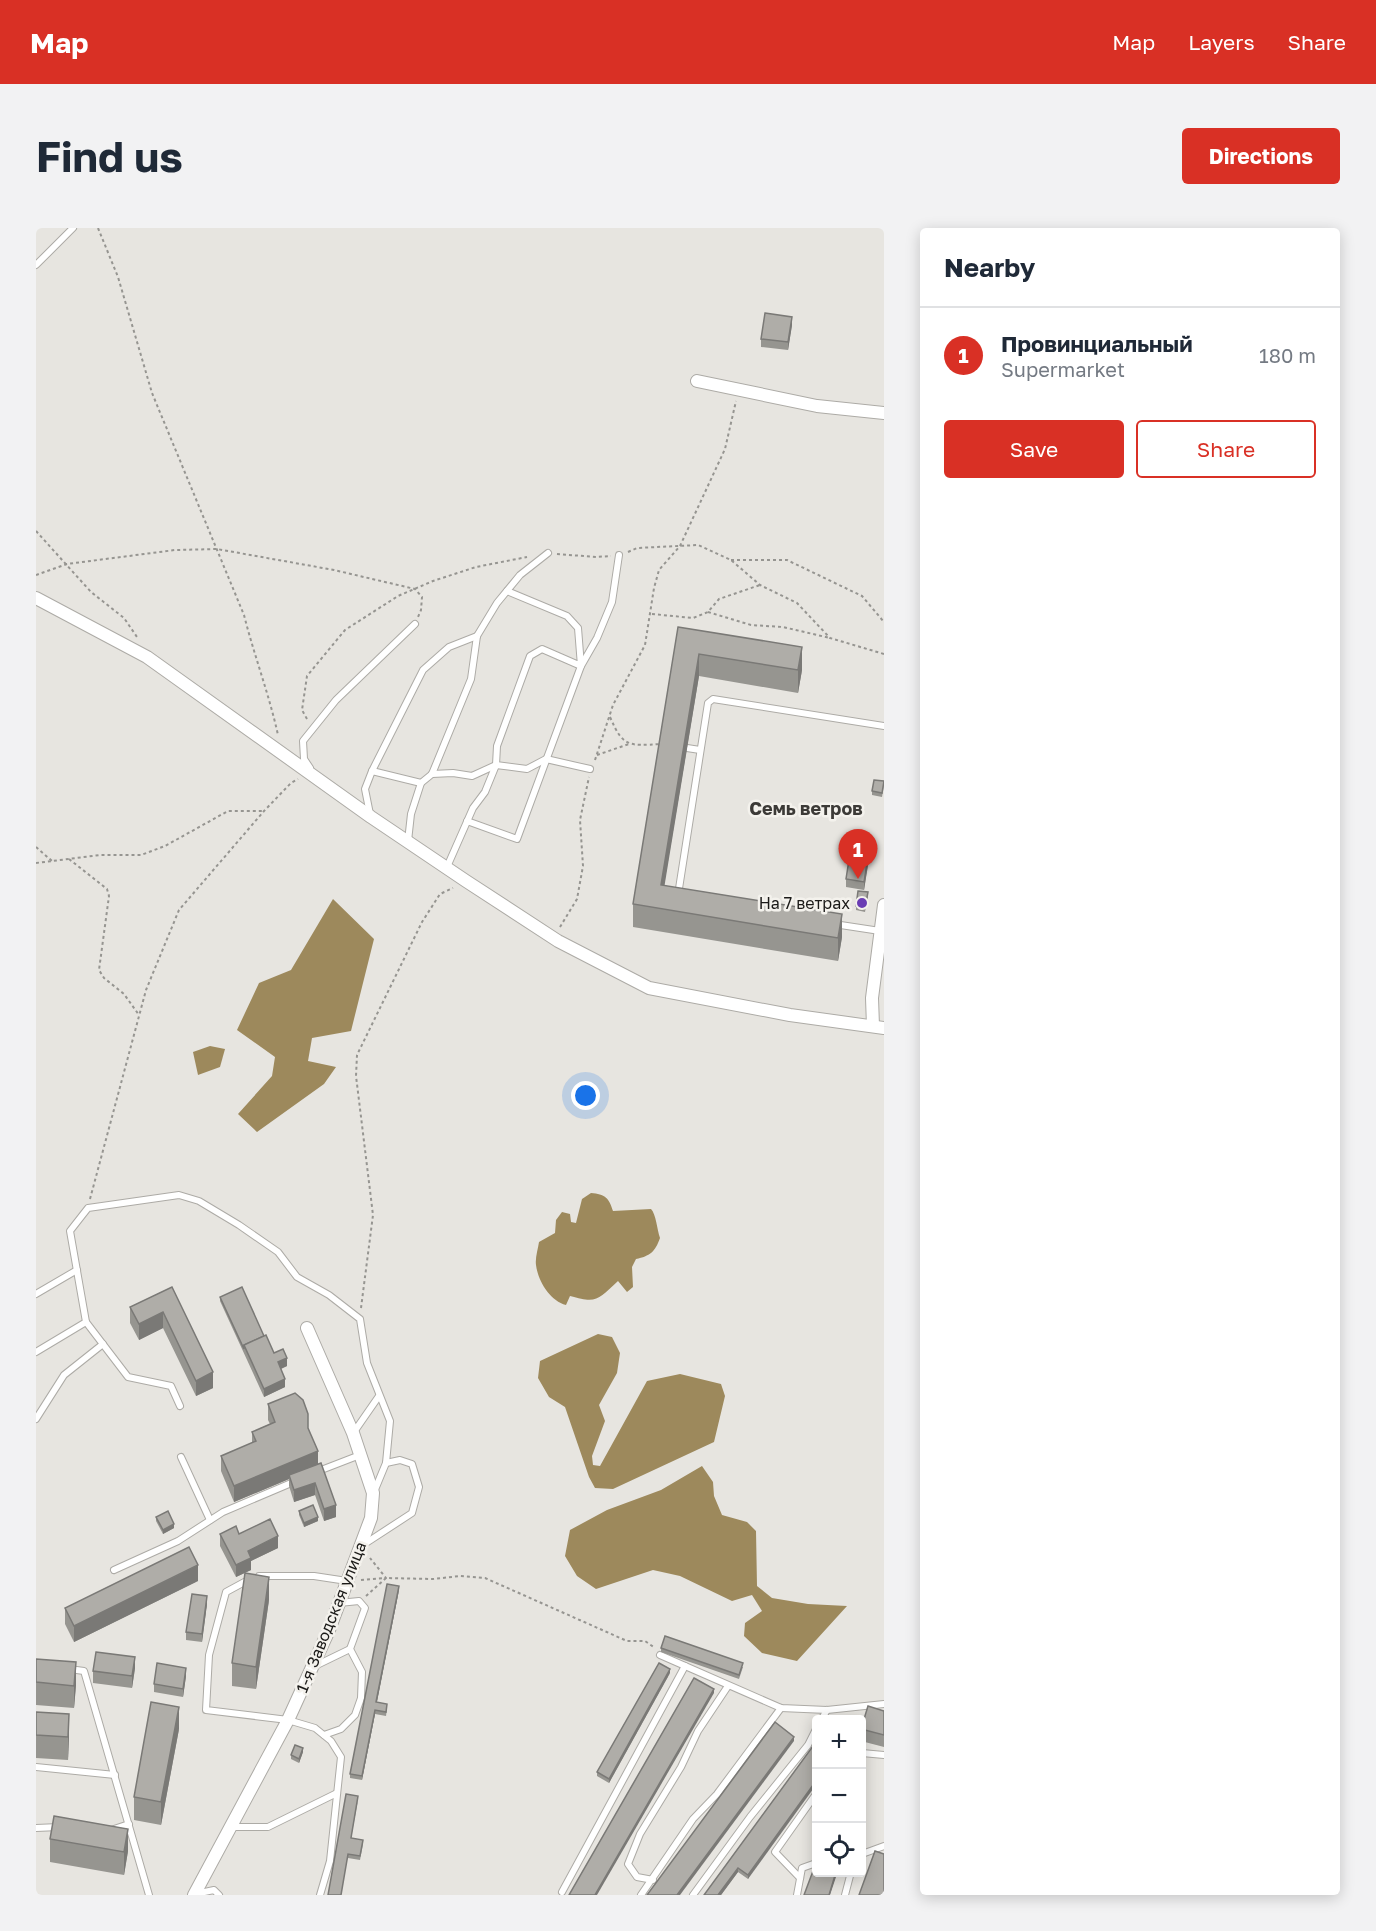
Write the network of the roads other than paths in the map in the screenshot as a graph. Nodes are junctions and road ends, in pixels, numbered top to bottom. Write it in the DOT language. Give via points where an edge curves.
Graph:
graph roads {
  1 [pos="73,228"];
  2 [pos="36,265"];
  3 [pos="697,381"];
  4 [pos="884,413"];
  5 [pos="548,553"];
  6 [pos="619,555"];
  7 [pos="507,591"];
  8 [pos="36,598"];
  9 [pos="415,624"];
  10 [pos="477,636"];
  11 [pos="581,666"];
  12 [pos="884,726"];
  13 [pos="687,747"];
  14 [pos="700,750"];
  15 [pos="546,759"];
  16 [pos="496,765"];
  17 [pos="590,769"];
  18 [pos="372,771"];
  19 [pos="432,774"];
  20 [pos="315,777"];
  21 [pos="421,783"];
  22 [pos="371,817"];
  23 [pos="467,821"];
  24 [pos="408,842"];
  25 [pos="447,868"];
  26 [pos="680,898"];
  27 [pos="884,906"];
  28 [pos="821,921"];
  29 [pos="882,931"];
  30 [pos="878,1027"];
  31 [pos="77,1270"];
  32 [pos="36,1294"];
  33 [pos="86,1322"];
  34 [pos="307,1328"];
  35 [pos="103,1344"];
  36 [pos="36,1352"];
  37 [pos="379,1396"];
  38 [pos="180,1406"];
  39 [pos="36,1419"];
  40 [pos="353,1433"];
  41 [pos="360,1455"];
  42 [pos="181,1456"];
  43 [pos="386,1463"];
  44 [pos="314,1473"];
  45 [pos="303,1477"];
  46 [pos="373,1493"];
  47 [pos="210,1520"];
  48 [pos="360,1546"];
  49 [pos="114,1570"];
  50 [pos="347,1581"];
  51 [pos="339,1603"];
  52 [pos="350,1649"];
  53 [pos="660,1655"];
  54 [pos="685,1666"];
  55 [pos="312,1668"];
  56 [pos="65,1669"];
  57 [pos="728,1686"];
  58 [pos="884,1704"];
  59 [pos="781,1708"];
  60 [pos="827,1710"];
  61 [pos="824,1715"];
  62 [pos="288,1720"];
  63 [pos="324,1735"];
  64 [pos="812,1737"];
  65 [pos="866,1753"];
  66 [pos="884,1755"];
  67 [pos="36,1767"];
  68 [pos="115,1775"];
  69 [pos="337,1793"];
  70 [pos="812,1800"];
  71 [pos="129,1824"];
  72 [pos="71,1826"];
  73 [pos="231,1827"];
  74 [pos="36,1828"];
  75 [pos="107,1831"];
  76 [pos="884,1846"];
  77 [pos="866,1852"];
  78 [pos="812,1864"];
  79 [pos="850,1877"];
  80 [pos="800,1878"];
  81 [pos="652,1880"];
  82 [pos="562,1892"];
  83 [pos="149,1895"];
  84 [pos="194,1895"];
  85 [pos="219,1895"];
  86 [pos="320,1895"];
  87 [pos="641,1895"];
  88 [pos="693,1895"];
  89 [pos="797,1895"];
  90 [pos="845,1895"];
  1 -- 2 [label="lane"];
  3 -- 4 [label="street" via="817,406"];
  5 -- 7 [label="lane"];
  6 -- 11 [label="lane" via="612,602"];
  7 -- 10 [label="lane"];
  7 -- 11 [label="lane" via="567,616 578,628"];
  8 -- 20 [label="street" via="147,657"];
  9 -- 20 [label="lane" via="336,700 303,741 304,759"];
  10 -- 18 [label="lane" via="449,647 423,670"];
  10 -- 19 [label="lane" via="471,679"];
  11 -- 15 [label="lane"];
  11 -- 16 [label="lane" via="542,649 530,656 497,746"];
  12 -- 14 [label="lane" via="713,699 708,703"];
  13 -- 14 [label="lane"];
  14 -- 26 [label="lane" via="677,894"];
  15 -- 16 [label="lane" via="527,769"];
  15 -- 17 [label="lane"];
  15 -- 23 [label="lane" via="517,839"];
  16 -- 19 [label="lane" via="472,776"];
  16 -- 23 [label="lane"];
  18 -- 21 [label="lane"];
  18 -- 22 [label="lane" via="365,789"];
  19 -- 21 [label="lane"];
  20 -- 22 [label="street"];
  21 -- 24 [label="lane" via="411,814"];
  22 -- 24 [label="street"];
  23 -- 25 [label="lane"];
  24 -- 25 [label="street"];
  25 -- 30 [label="street" via="558,941 649,988"];
  27 -- 29 [label="street"];
  28 -- 29 [label="lane"];
  29 -- 30 [label="street" via="872,998"];
  31 -- 32 [label="lane"];
  31 -- 33 [label="lane"];
  31 -- 37 [label="lane" via="70,1231 88,1208 179,1195 199,1200 278,1252 297,1277 360,1319 367,1363"];
  33 -- 35 [label="lane"];
  33 -- 36 [label="lane"];
  34 -- 40 [label="street, 1-я Заводская улица"];
  35 -- 38 [label="lane" via="128,1377 171,1386"];
  35 -- 39 [label="lane" via="64,1375"];
  37 -- 40 [label="lane"];
  37 -- 43 [label="lane" via="390,1421"];
  40 -- 41 [label="street, 1-я Заводская улица"];
  41 -- 44 [label="lane"];
  41 -- 46 [label="street, 1-я Заводская улица"];
  42 -- 47 [label="lane"];
  43 -- 46 [label="lane"];
  43 -- 48 [label="lane" via="400,1460 412,1464 419,1487 412,1513"];
  45 -- 47 [label="lane"];
  46 -- 48 [label="street, 1-я Заводская улица" via="371,1518"];
  47 -- 49 [label="lane" via="178,1541"];
  48 -- 50 [label="street, 1-я Заводская улица"];
  50 -- 51 [label="street, 1-я Заводская улица"];
  50 -- 62 [label="lane" via="314,1576 255,1576 226,1592 209,1655 206,1710"];
  51 -- 52 [label="lane" via="359,1601 365,1608"];
  51 -- 55 [label="street, 1-я Заводская улица"];
  52 -- 55 [label="lane"];
  52 -- 63 [label="lane" via="362,1672 361,1698 355,1715 341,1729"];
  53 -- 54 [label="lane"];
  54 -- 57 [label="lane"];
  54 -- 82 [label="lane"];
  55 -- 62 [label="street, 1-я Заводская улица"];
  56 -- 68 [label="lane" via="84,1671"];
  57 -- 59 [label="lane"];
  57 -- 81 [label="lane" via="640,1834 628,1864 637,1877"];
  58 -- 60 [label="lane"];
  59 -- 60 [label="lane"];
  59 -- 81 [label="lane" via="717,1794 693,1819"];
  60 -- 61 [label="lane"];
  62 -- 63 [label="lane"];
  62 -- 73 [label="street, 1-я Заводская улица"];
  63 -- 69 [label="lane" via="340,1757"];
  64 -- 88 [label="lane"];
  65 -- 66 [label="lane"];
  67 -- 68 [label="lane"];
  68 -- 71 [label="lane"];
  69 -- 73 [label="lane" via="268,1827"];
  69 -- 86 [label="lane" via="330,1862"];
  70 -- 80 [label="lane" via="775,1852"];
  71 -- 75 [label="lane"];
  71 -- 83 [label="lane"];
  72 -- 74 [label="lane"];
  73 -- 84 [label="street, 1-я Заводская улица"];
  76 -- 77 [label="lane"];
  78 -- 80 [label="lane" via="802,1868"];
  79 -- 90 [label="lane"];
  80 -- 89 [label="lane"];
  81 -- 87 [label="lane"];
  84 -- 85 [label="lane" via="214,1890"];
}
